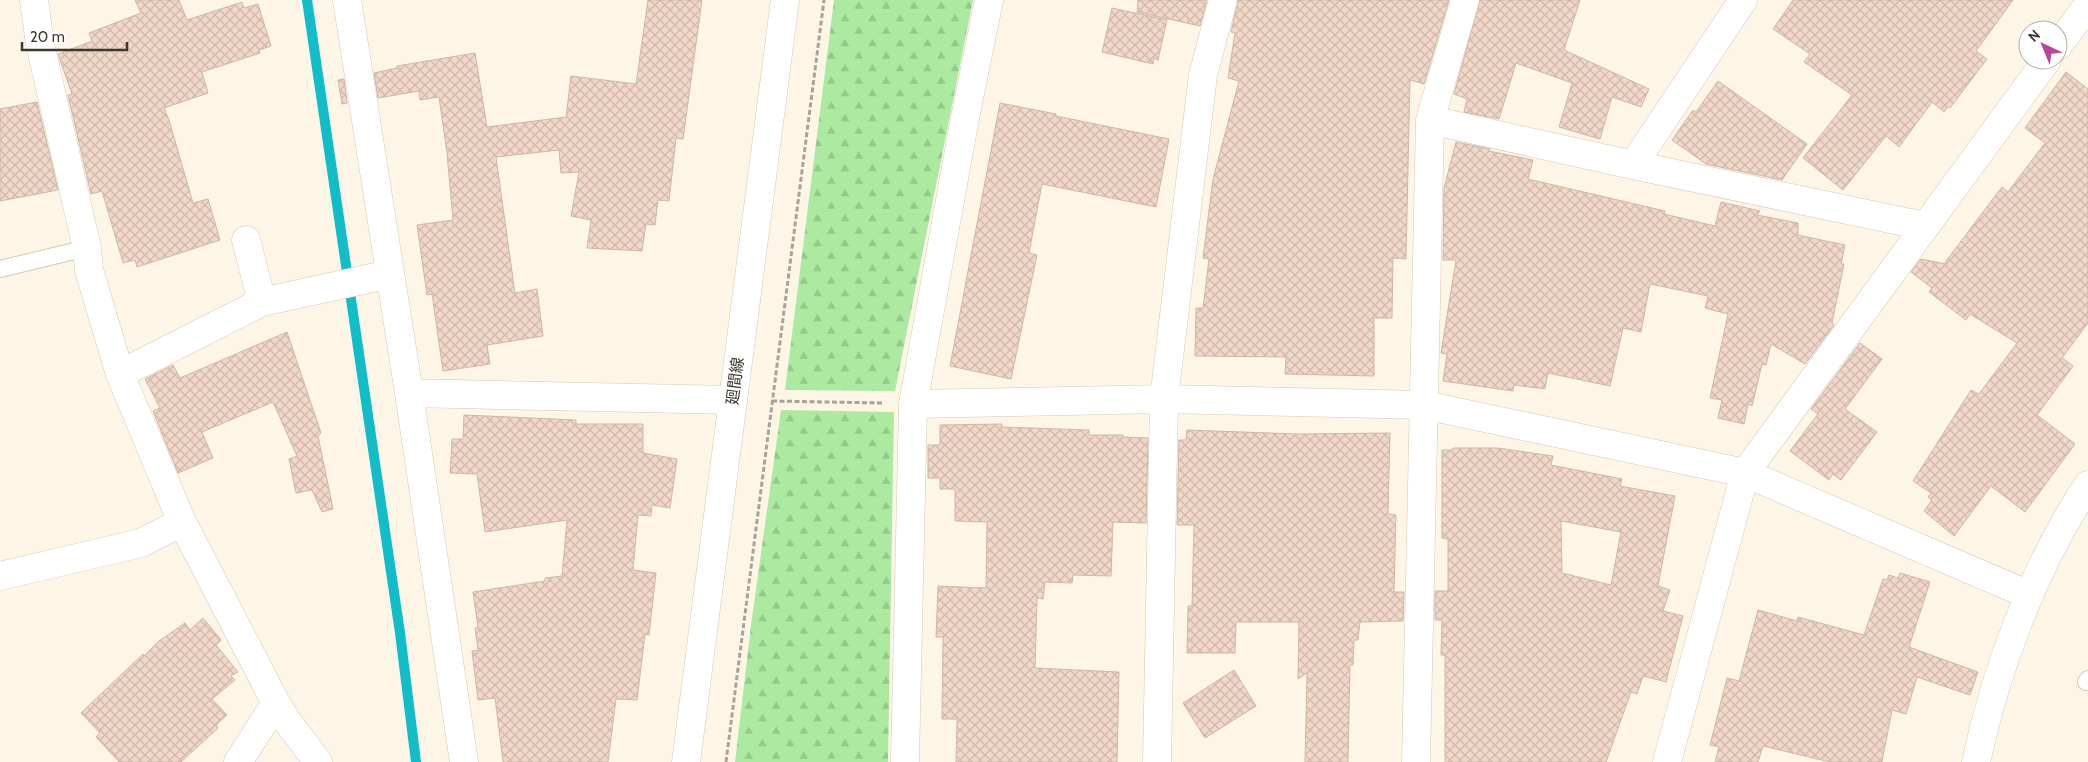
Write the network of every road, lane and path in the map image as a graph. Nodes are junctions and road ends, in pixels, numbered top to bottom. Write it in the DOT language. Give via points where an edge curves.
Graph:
graph roads {
  1 [pos="34,0"];
  2 [pos="347,0"];
  3 [pos="784,0"];
  4 [pos="824,0"];
  5 [pos="989,0"];
  6 [pos="1223,0"];
  7 [pos="1466,0"];
  8 [pos="1743,0"];
  9 [pos="2088,5"];
  10 [pos="2068,32"];
  11 [pos="2041,70"];
  12 [pos="1430,120"];
  13 [pos="1633,165"];
  14 [pos="1924,226"];
  15 [pos="246,240"];
  16 [pos="88,248"];
  17 [pos="0,269"];
  18 [pos="390,274"];
  19 [pos="262,302"];
  20 [pos="120,374"];
  21 [pos="409,393"];
  22 [pos="1164,399"];
  23 [pos="733,400"];
  24 [pos="772,400"];
  25 [pos="912,404"];
  26 [pos="1424,405"];
  27 [pos="1745,472"];
  28 [pos="2088,485"];
  29 [pos="182,522"];
  30 [pos="0,576"];
  31 [pos="2029,595"];
  32 [pos="276,703"];
  33 [pos="238,762"];
  34 [pos="318,762"];
  35 [pos="464,762"];
  36 [pos="686,762"];
  37 [pos="726,762"];
  38 [pos="906,762"];
  39 [pos="1157,762"];
  40 [pos="1416,762"];
  41 [pos="1667,762"];
  42 [pos="1976,762"];
  1 -- 16 [label="street" via="40,44"];
  2 -- 18 [label="street"];
  3 -- 23 [label="street, 廻間線"];
  4 -- 24 [label="path"];
  5 -- 25 [label="street"];
  6 -- 22 [label="street" via="1203,75"];
  7 -- 12 [label="street"];
  8 -- 13 [label="street"];
  9 -- 10 [label="street"];
  11 -- 14 [label="street"];
  12 -- 13 [label="street"];
  12 -- 26 [label="street"];
  13 -- 14 [label="street"];
  14 -- 27 [label="street"];
  15 -- 19 [label="street"];
  16 -- 17 [label="lane"];
  16 -- 20 [label="street" via="89,270"];
  18 -- 19 [label="street"];
  18 -- 21 [label="street"];
  19 -- 20 [label="street"];
  20 -- 29 [label="street"];
  21 -- 23 [label="street"];
  21 -- 35 [label="street"];
  22 -- 25 [label="street"];
  22 -- 26 [label="street"];
  22 -- 39 [label="street"];
  23 -- 36 [label="street, 廻間線"];
  24 -- 25 [label="path"];
  24 -- 37 [label="path"];
  25 -- 38 [label="street"];
  26 -- 27 [label="street"];
  26 -- 40 [label="street"];
  27 -- 31 [label="street"];
  27 -- 41 [label="street"];
  28 -- 31 [label="street"];
  29 -- 30 [label="street" via="141,543"];
  29 -- 32 [label="street"];
  31 -- 42 [label="street" via="1986,716"];
  32 -- 33 [label="street"];
  32 -- 34 [label="street"];
}
